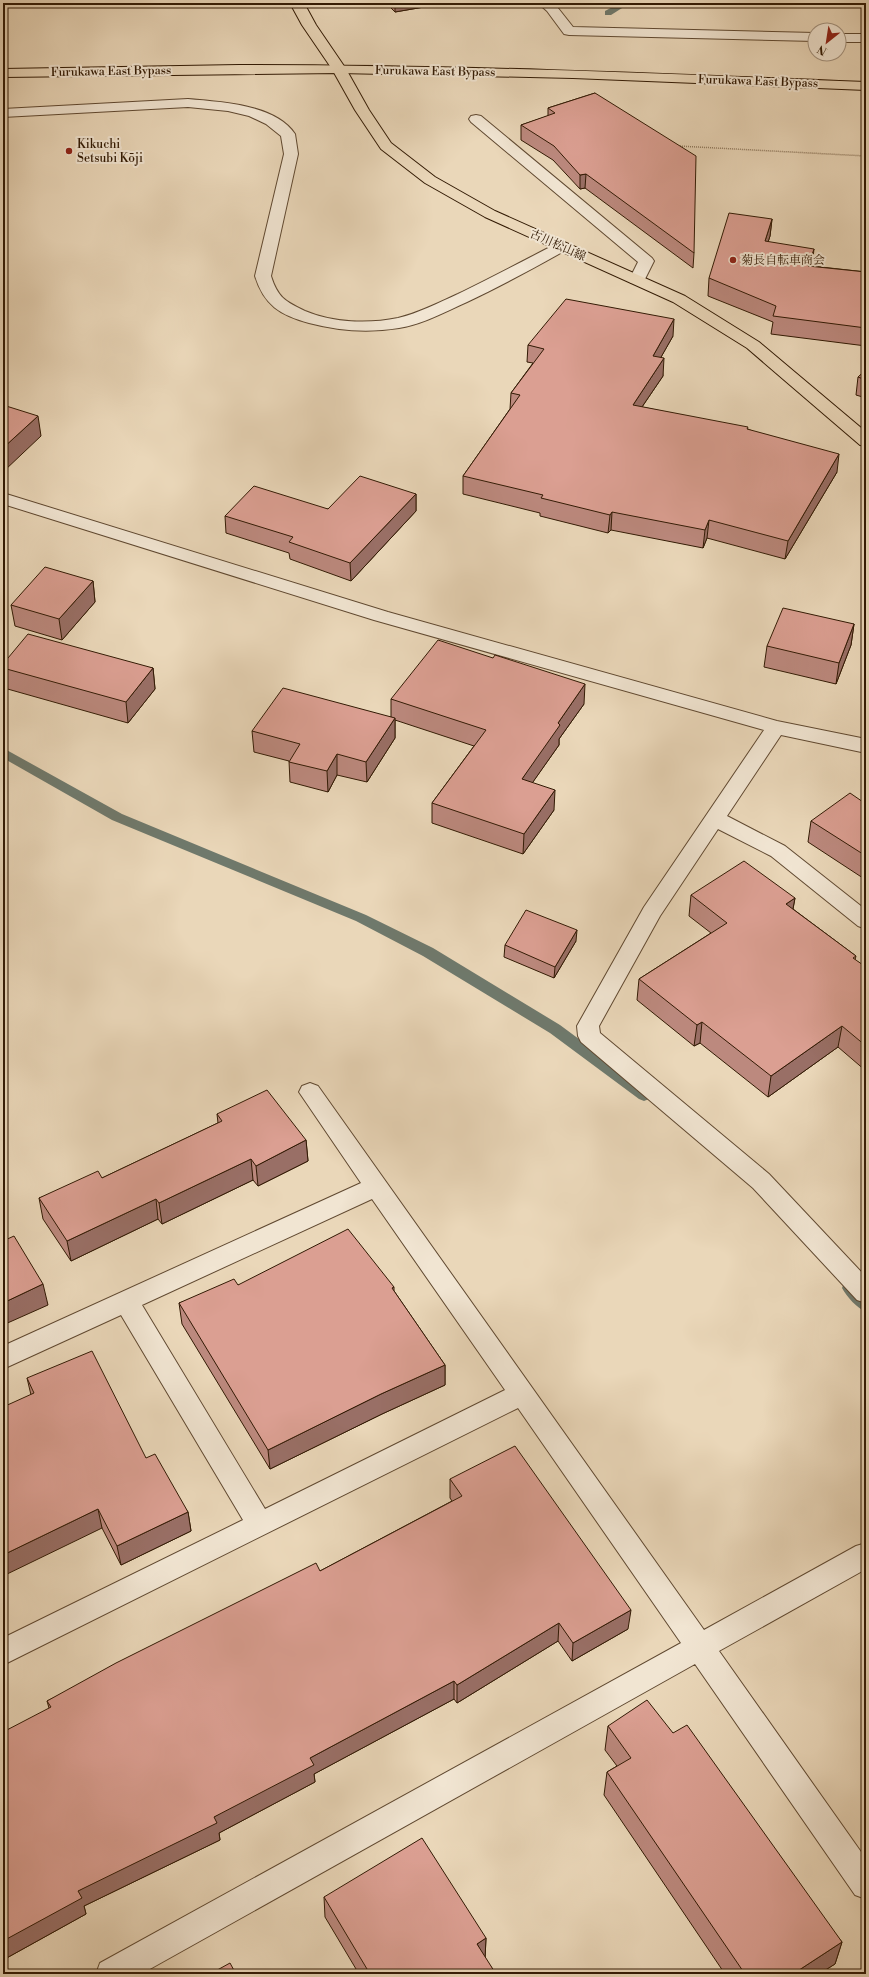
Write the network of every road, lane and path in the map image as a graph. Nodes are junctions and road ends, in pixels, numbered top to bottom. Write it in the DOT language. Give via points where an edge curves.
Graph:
graph roads {
  1 [pos="297,3"];
  2 [pos="545,3"];
  3 [pos="807,37"];
  4 [pos="847,38"];
  5 [pos="866,38"];
  6 [pos="339,69"];
  7 [pos="3,73"];
  8 [pos="866,86"];
  9 [pos="3,113"];
  10 [pos="476,119"];
  11 [pos="678,146"];
  12 [pos="866,156"];
  13 [pos="561,247"];
  14 [pos="637,280"];
  15 [pos="866,441"];
  16 [pos="3,498"];
  17 [pos="776,727"];
  18 [pos="866,746"];
  19 [pos="714,819"];
  20 [pos="866,921"];
  21 [pos="310,1092"];
  22 [pos="376,1186"];
  23 [pos="866,1293"];
  24 [pos="126,1301"];
  25 [pos="3,1358"];
  26 [pos="522,1394"];
  27 [pos="260,1524"];
  28 [pos="866,1555"];
  29 [pos="699,1646"];
  30 [pos="3,1652"];
  31 [pos="866,1884"];
  32 [pos="111,1974"];
  1 -- 6 [label="main road, 古川松山線" via="308,25"];
  2 -- 3 [label="street" via="552,8 569,31"];
  4 -- 5 [label="street"];
  6 -- 7 [label="main road, Furukawa East Bypass"];
  6 -- 8 [label="main road, Furukawa East Bypass" via="573,74"];
  6 -- 13 [label="main road, 古川松山線" via="386,146 430,180 490,214"];
  9 -- 13 [label="street" via="188,103 228,107 254,113 271,121 288,134 290,154 263,276 268,292 282,306 294,312 335,325 399,323 426,315 510,275"];
  10 -- 14 [label="street" via="646,260"];
  11 -- 12 [label="path"];
  13 -- 14 [label="main road, 古川松山線"];
  14 -- 15 [label="main road, 古川松山線" via="679,299 753,345"];
  16 -- 17 [label="street" via="381,616"];
  17 -- 18 [label="street"];
  17 -- 19 [label="street"];
  19 -- 20 [label="street" via="778,852"];
  19 -- 23 [label="street" via="652,912 588,1026 589,1036 762,1181"];
  21 -- 22 [label="street"];
  22 -- 24 [label="street"];
  22 -- 26 [label="street"];
  24 -- 25 [label="street"];
  24 -- 27 [label="street"];
  26 -- 27 [label="street"];
  26 -- 29 [label="street"];
  27 -- 30 [label="street"];
  28 -- 29 [label="street"];
  29 -- 31 [label="street"];
  29 -- 32 [label="street"];
}
